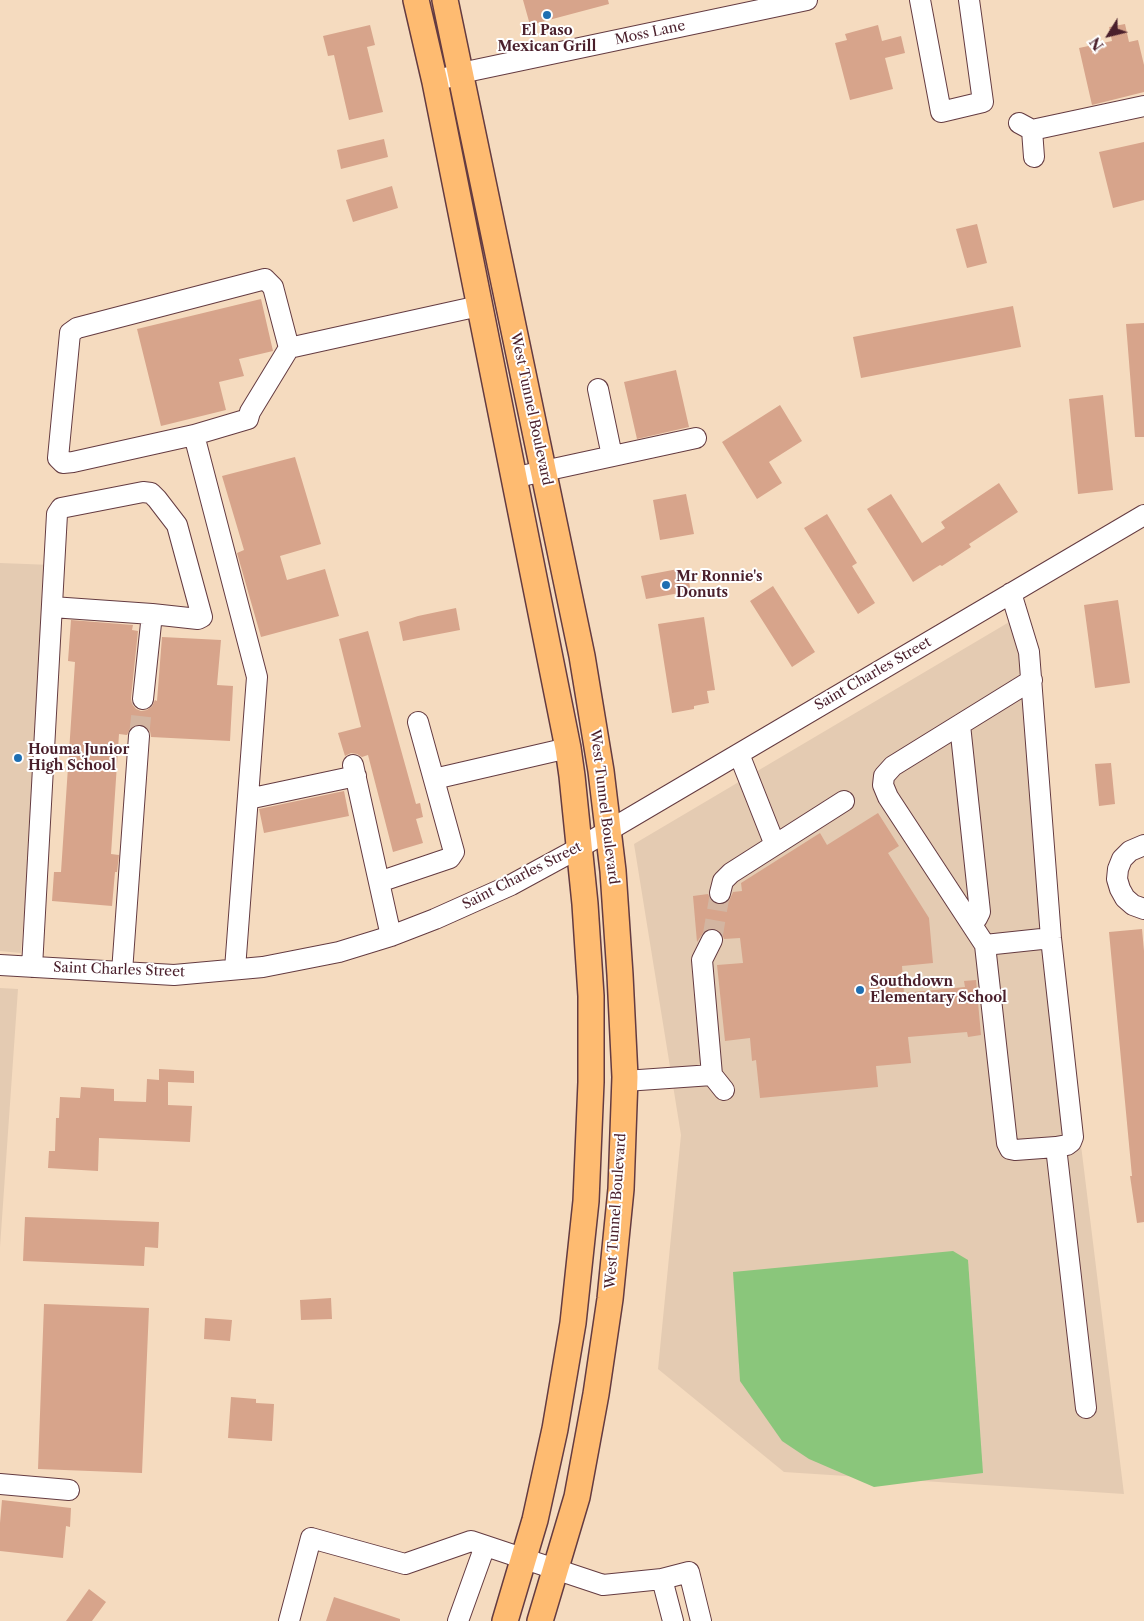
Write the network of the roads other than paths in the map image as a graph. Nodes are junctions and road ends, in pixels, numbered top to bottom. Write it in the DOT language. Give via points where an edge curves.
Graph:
graph roads {
  1 [pos="416,0"];
  2 [pos="445,0"];
  3 [pos="920,0"];
  4 [pos="970,0"];
  5 [pos="801,1"];
  6 [pos="751,6"];
  7 [pos="461,73"];
  8 [pos="435,82"];
  9 [pos="1144,106"];
  10 [pos="1034,156"];
  11 [pos="479,306"];
  12 [pos="289,348"];
  13 [pos="598,389"];
  14 [pos="194,435"];
  15 [pos="696,438"];
  16 [pos="612,456"];
  17 [pos="544,470"];
  18 [pos="513,478"];
  19 [pos="1144,515"];
  20 [pos="1011,593"];
  21 [pos="52,607"];
  22 [pos="152,614"];
  23 [pos="1032,680"];
  24 [pos="143,699"];
  25 [pos="418,722"];
  26 [pos="960,725"];
  27 [pos="139,736"];
  28 [pos="568,748"];
  29 [pos="738,754"];
  30 [pos="434,779"];
  31 [pos="248,799"];
  32 [pos="844,801"];
  33 [pos="608,831"];
  34 [pos="775,845"];
  35 [pos="1144,846"];
  36 [pos="579,848"];
  37 [pos="379,882"];
  38 [pos="720,893"];
  39 [pos="1144,909"];
  40 [pos="970,920"];
  41 [pos="391,936"];
  42 [pos="1051,938"];
  43 [pos="712,940"];
  44 [pos="985,945"];
  45 [pos="0,965"];
  46 [pos="32,967"];
  47 [pos="236,969"];
  48 [pos="122,972"];
  49 [pos="625,1081"];
  50 [pos="1056,1147"];
  51 [pos="1086,1408"];
  52 [pos="0,1484"];
  53 [pos="69,1490"];
  54 [pos="485,1546"];
  55 [pos="524,1558"];
  56 [pos="556,1569"];
  57 [pos="662,1579"];
  58 [pos="289,1621"];
  59 [pos="458,1621"];
  60 [pos="505,1621"];
  61 [pos="540,1621"];
  62 [pos="673,1621"];
  63 [pos="701,1621"];
  1 -- 8 [label="main road, West Tunnel Boulevard"];
  2 -- 7 [label="main road, West Tunnel Boulevard"];
  3 -- 4 [label="street" via="941,112 982,102"];
  5 -- 6 [label="street, Moss Lane"];
  6 -- 7 [label="street, Moss Lane"];
  7 -- 8 [label="street, Moss Lane"];
  7 -- 17 [label="main road, West Tunnel Boulevard"];
  8 -- 11 [label="main road, West Tunnel Boulevard"];
  9 -- 10 [label="street" via="1025,126"];
  11 -- 12 [label="street"];
  11 -- 18 [label="main road, West Tunnel Boulevard"];
  12 -- 14 [label="street" via="248,419"];
  12 -- 14 [label="street" via="274,287 265,279 77,328 70,333 58,458 63,463"];
  13 -- 16 [label="street"];
  14 -- 31 [label="street" via="257,677"];
  15 -- 16 [label="street"];
  16 -- 17 [label="street"];
  17 -- 18 [label="street"];
  17 -- 33 [label="main road, West Tunnel Boulevard" via="582,656"];
  18 -- 28 [label="main road, West Tunnel Boulevard"];
  19 -- 20 [label="street, Saint Charles Street"];
  20 -- 23 [label="street" via="1029,652"];
  20 -- 29 [label="street, Saint Charles Street"];
  21 -- 22 [label="street"];
  21 -- 22 [label="street" via="57,514 60,508 143,492 158,499 177,525 202,616 198,619"];
  21 -- 46 [label="street"];
  22 -- 24 [label="street"];
  23 -- 26 [label="street"];
  23 -- 42 [label="street"];
  25 -- 30 [label="street"];
  26 -- 40 [label="street" via="980,912 977,918"];
  26 -- 40 [label="street" via="893,766 884,776 883,785"];
  27 -- 48 [label="street"];
  28 -- 30 [label="street"];
  28 -- 36 [label="main road, West Tunnel Boulevard"];
  29 -- 33 [label="street, Saint Charles Street"];
  29 -- 34 [label="street"];
  30 -- 37 [label="street" via="454,852 450,858"];
  31 -- 37 [label="street" via="354,771"];
  31 -- 47 [label="street"];
  32 -- 34 [label="street"];
  33 -- 36 [label="street, Saint Charles Street"];
  33 -- 49 [label="main road, West Tunnel Boulevard" via="614,881"];
  34 -- 38 [label="street" via="726,877"];
  35 -- 39 [label="street" via="1130,851 1122,859 1117,879 1125,898"];
  36 -- 41 [label="street, Saint Charles Street" via="435,920"];
  36 -- 55 [label="main road, West Tunnel Boulevard" via="591,996 592,1082 586,1201 573,1323 555,1428"];
  37 -- 41 [label="street"];
  40 -- 44 [label="street"];
  41 -- 47 [label="street, Saint Charles Street" via="339,952"];
  42 -- 44 [label="street"];
  42 -- 50 [label="street" via="1073,1137 1067,1146"];
  43 -- 49 [label="street" via="702,960 718,1083"];
  44 -- 50 [label="street" via="1007,1143 1016,1150"];
  45 -- 46 [label="street, Saint Charles Street"];
  46 -- 48 [label="street, Saint Charles Street"];
  47 -- 48 [label="street, Saint Charles Street" via="174,975"];
  49 -- 56 [label="main road, West Tunnel Boulevard" via="621,1189 602,1356 577,1497"];
  50 -- 51 [label="street"];
  52 -- 53 [label="street"];
  54 -- 55 [label="street"];
  54 -- 58 [label="street" via="471,1542 405,1564 311,1538"];
  54 -- 59 [label="street"];
  55 -- 56 [label="street"];
  55 -- 60 [label="main road, West Tunnel Boulevard"];
  56 -- 57 [label="street" via="604,1585"];
  56 -- 61 [label="main road, West Tunnel Boulevard"];
  57 -- 62 [label="street"];
  57 -- 63 [label="street" via="689,1572"];
}
